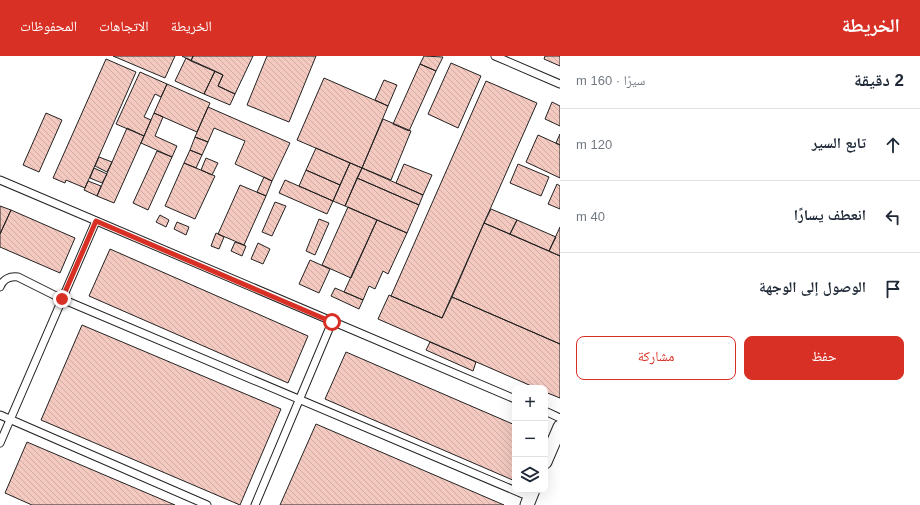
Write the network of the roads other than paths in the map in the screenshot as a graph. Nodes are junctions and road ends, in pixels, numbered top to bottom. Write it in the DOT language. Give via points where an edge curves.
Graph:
graph roads {
  1 [pos="495,56"];
  2 [pos="560,84"];
  3 [pos="0,180"];
  4 [pos="96,221"];
  5 [pos="0,287"];
  6 [pos="62,299"];
  7 [pos="332,322"];
  8 [pos="512,398"];
  9 [pos="299,399"];
  10 [pos="548,413"];
  11 [pos="0,415"];
  12 [pos="560,418"];
  13 [pos="11,419"];
  14 [pos="560,427"];
  15 [pos="0,443"];
  16 [pos="547,457"];
  17 [pos="530,497"];
  18 [pos="207,505"];
  19 [pos="255,505"];
  1 -- 2 [label="lane"];
  3 -- 4 [label="lane"];
  4 -- 6 [label="lane"];
  4 -- 7 [label="lane"];
  5 -- 6 [label="lane" via="5,280 18,277"];
  6 -- 9 [label="lane"];
  6 -- 13 [label="lane"];
  7 -- 8 [label="lane"];
  7 -- 9 [label="lane"];
  9 -- 17 [label="lane"];
  9 -- 19 [label="lane"];
  10 -- 12 [label="lane"];
  11 -- 13 [label="lane"];
  13 -- 15 [label="lane"];
  13 -- 18 [label="lane"];
  14 -- 16 [label="street"];
}
